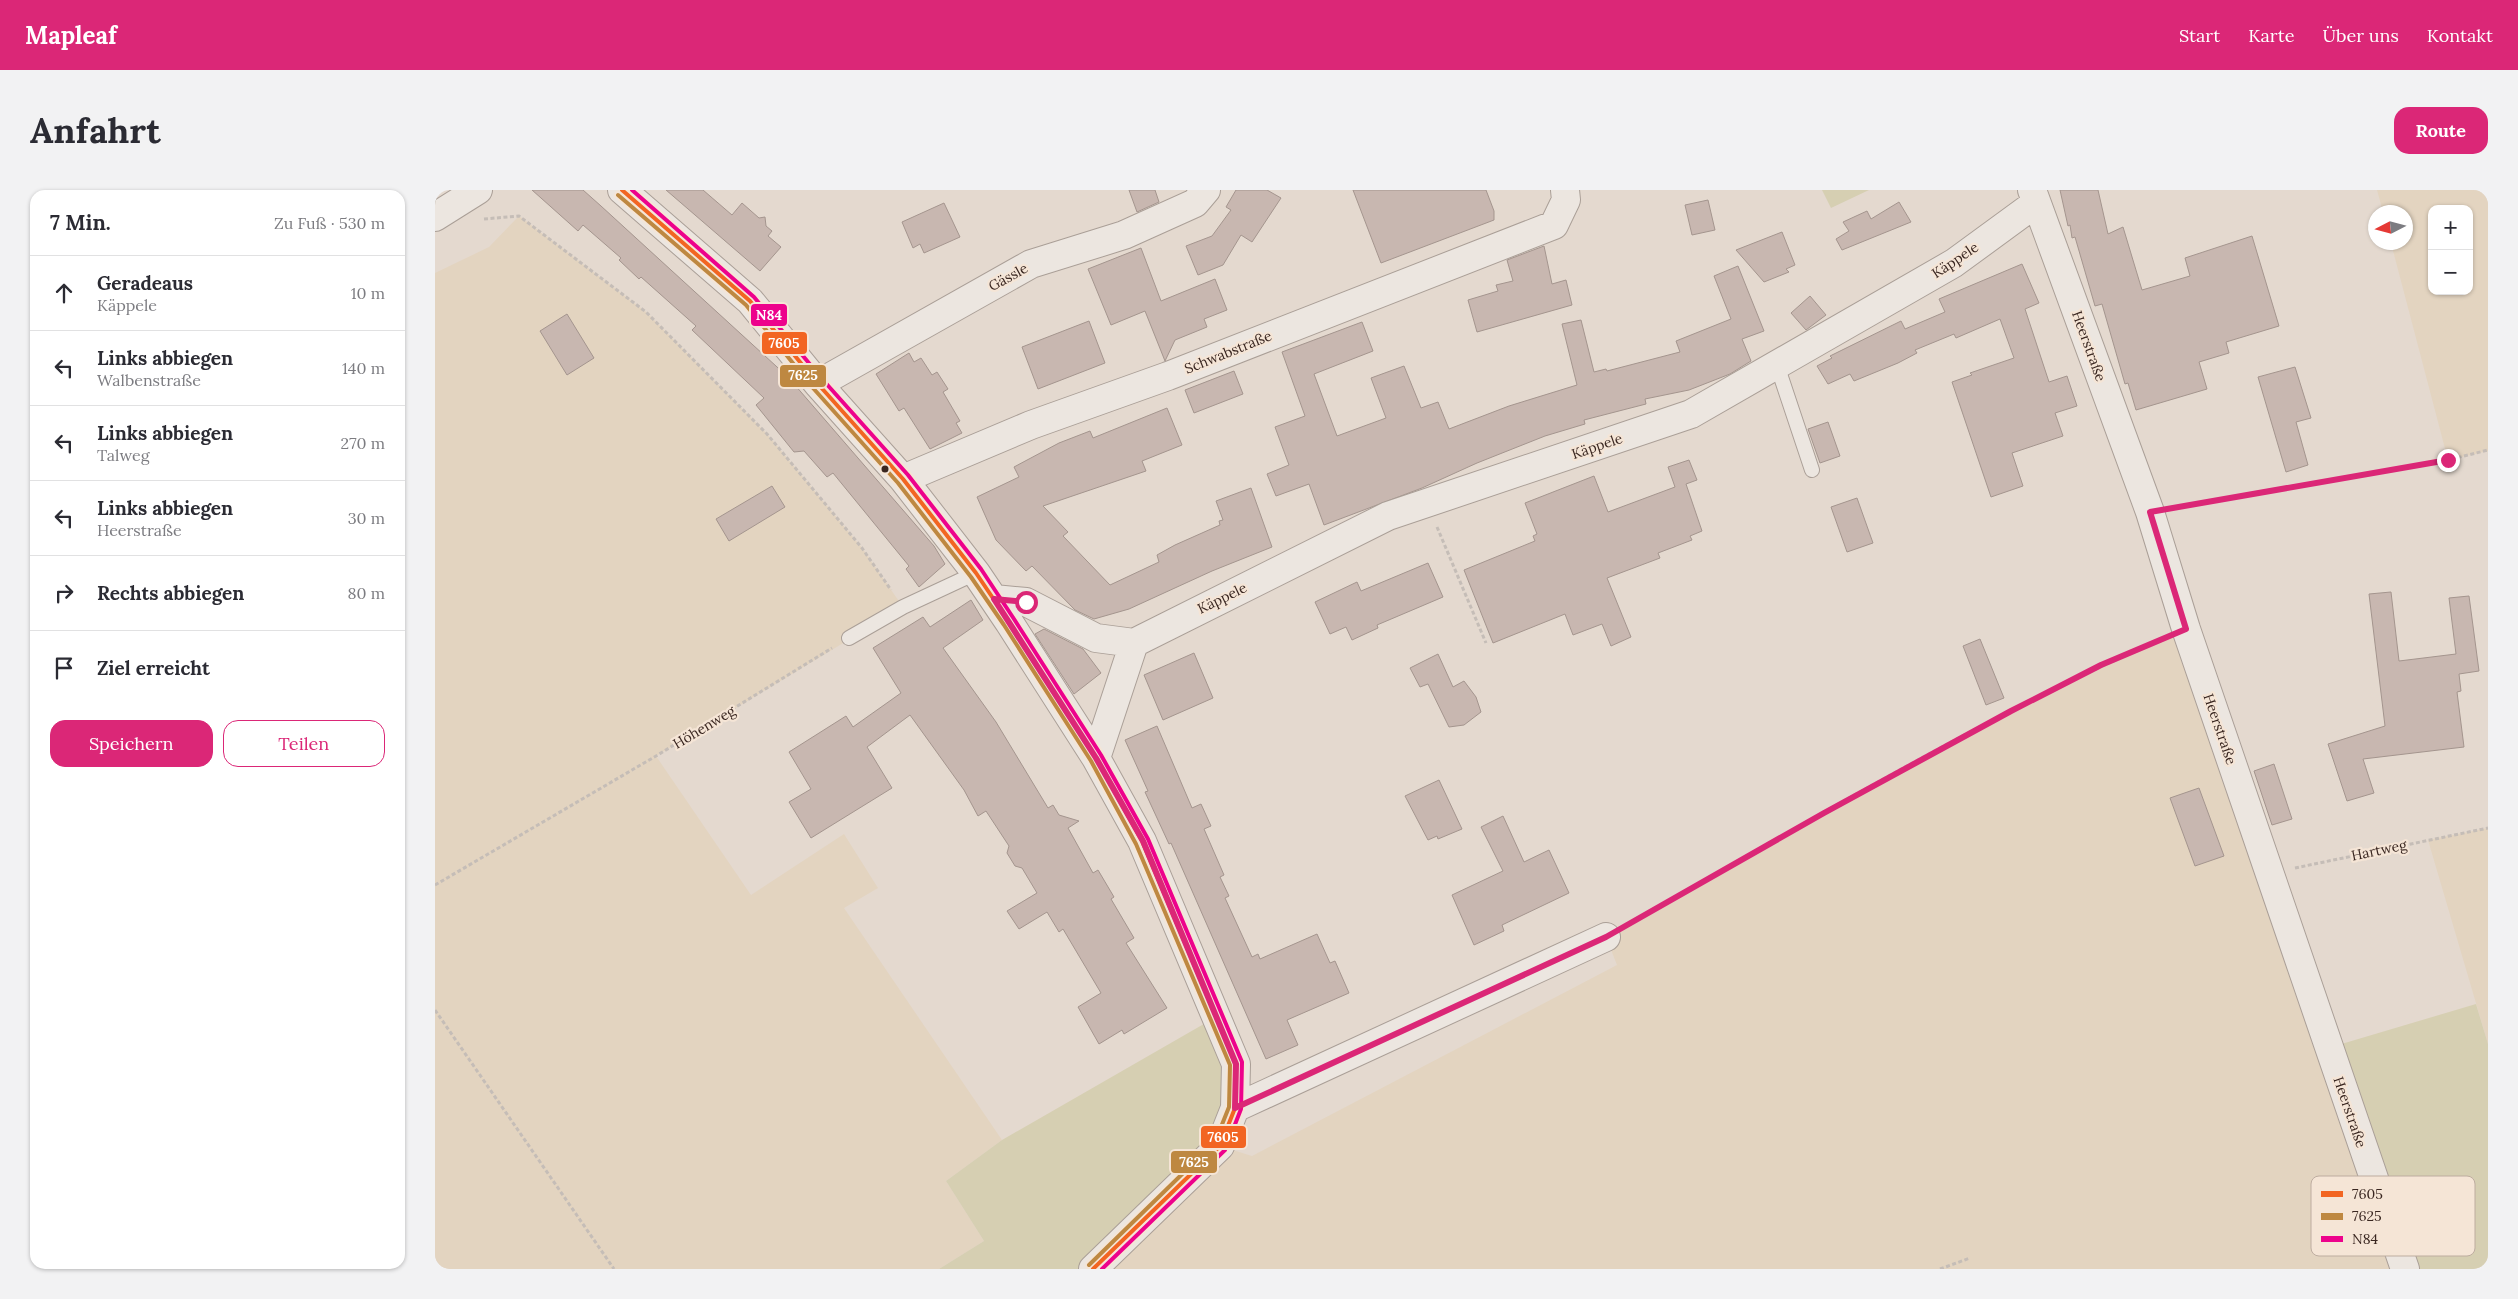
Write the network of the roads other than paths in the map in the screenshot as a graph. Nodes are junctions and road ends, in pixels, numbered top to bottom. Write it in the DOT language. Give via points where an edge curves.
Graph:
graph roads {
  1 [pos="478,190"];
  2 [pos="622,190"];
  3 [pos="1206,190"];
  4 [pos="1565,190"];
  5 [pos="2034,196"];
  6 [pos="435,217"];
  7 [pos="1777,365"];
  8 [pos="818,384"];
  9 [pos="1812,470"];
  10 [pos="903,479"];
  11 [pos="976,573"];
  12 [pos="994,599"];
  13 [pos="849,638"];
  14 [pos="1133,642"];
  15 [pos="1096,758"];
  16 [pos="1606,937"];
  17 [pos="1235,1108"];
  18 [pos="2373,1176"];
  19 [pos="2401,1256"];
  20 [pos="1093,1269"];
  21 [pos="2405,1269"];
  1 -- 6 [label="street"];
  2 -- 8 [label="street" via="750,301"];
  3 -- 8 [label="street, Gässle" via="1195,203 1124,235 1031,264"];
  4 -- 10 [label="street, Schwabstraße" via="1566,200 1554,225 1168,376 1031,425"];
  5 -- 7 [label="street, Käppele" via="1954,263"];
  5 -- 18 [label="street, Heerstraße" via="2150,512 2186,629"];
  7 -- 9 [label="lane"];
  7 -- 14 [label="street, Käppele" via="1691,414 1388,516"];
  8 -- 10 [label="street"];
  10 -- 11 [label="street"];
  11 -- 12 [label="street"];
  11 -- 13 [label="lane" via="903,607"];
  12 -- 14 [label="street" via="1026,602 1097,638"];
  12 -- 15 [label="street"];
  14 -- 15 [label="street"];
  15 -- 17 [label="street" via="1143,841 1236,1064"];
  16 -- 17 [label="street"];
  17 -- 20 [label="street" via="1220,1146"];
  19 -- 21 [label="street, Heerstraße"];
}
